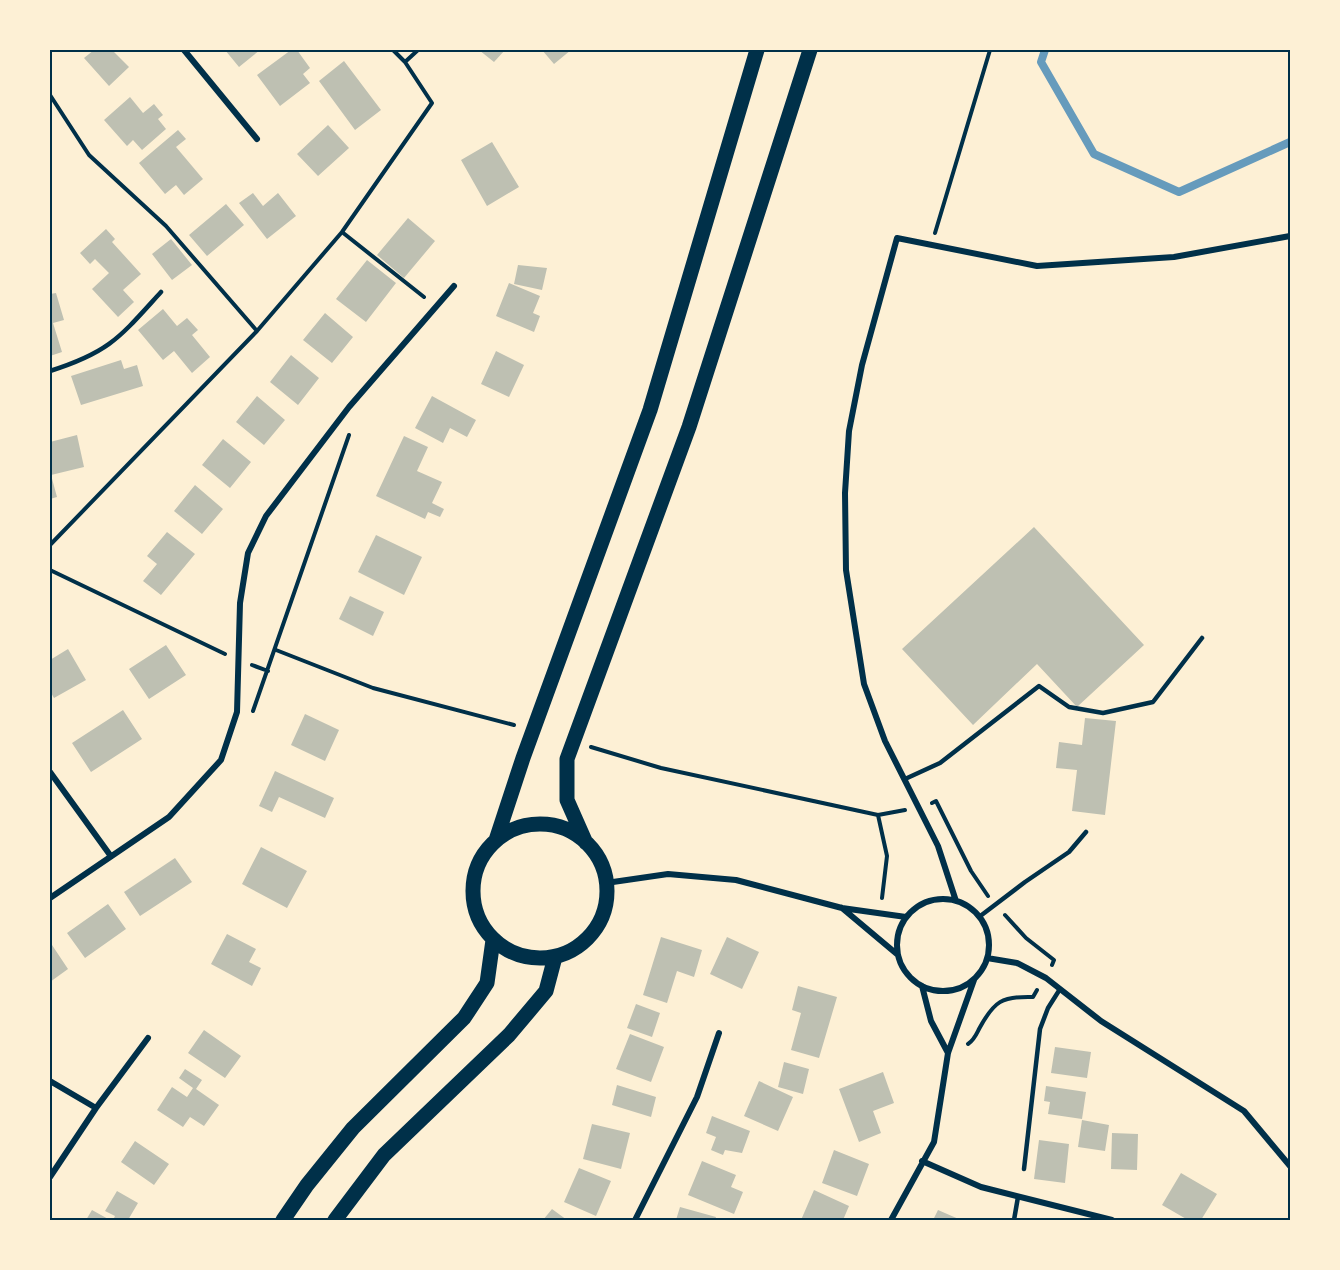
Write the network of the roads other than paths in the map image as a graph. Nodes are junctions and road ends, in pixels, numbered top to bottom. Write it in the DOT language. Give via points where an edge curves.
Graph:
graph roads {
  1 [pos="184,50"];
  2 [pos="757,50"];
  3 [pos="810,50"];
  4 [pos="258,140"];
  5 [pos="1290,236"];
  6 [pos="454,286"];
  7 [pos="161,292"];
  8 [pos="50,371"];
  9 [pos="1202,638"];
  10 [pos="50,772"];
  11 [pos="905,779"];
  12 [pos="1086,832"];
  13 [pos="496,840"];
  14 [pos="586,843"];
  15 [pos="110,855"];
  16 [pos="606,883"];
  17 [pos="50,898"];
  18 [pos="956,901"];
  19 [pos="842,908"];
  20 [pos="906,917"];
  21 [pos="980,917"];
  22 [pos="493,940"];
  23 [pos="898,955"];
  24 [pos="555,957"];
  25 [pos="987,958"];
  26 [pos="974,979"];
  27 [pos="922,986"];
  28 [pos="1060,988"];
  29 [pos="719,1034"];
  30 [pos="148,1038"];
  31 [pos="948,1053"];
  32 [pos="50,1081"];
  33 [pos="96,1108"];
  34 [pos="922,1161"];
  35 [pos="1290,1166"];
  36 [pos="1024,1169"];
  37 [pos="50,1177"];
  38 [pos="1018,1197"];
  39 [pos="283,1221"];
  40 [pos="335,1221"];
  41 [pos="635,1221"];
  42 [pos="891,1221"];
  43 [pos="1014,1221"];
  44 [pos="1112,1221"];
  1 -- 4 [label="street"];
  2 -- 13 [label="main road" via="650,410"];
  3 -- 14 [label="main road" via="689,427 567,759 567,800"];
  5 -- 11 [label="street" via="1173,257 1037,266 897,238 862,365 849,431 846,570 864,684 885,741"];
  6 -- 15 [label="street" via="349,407 266,516 248,553 240,603 237,712 221,760 169,817"];
  7 -- 8 [label="lane" via="120,338 101,352"];
  9 -- 11 [label="lane" via="1153,702 1103,713 1069,707 1039,686 940,763"];
  10 -- 15 [label="street"];
  11 -- 18 [label="street" via="938,846"];
  12 -- 21 [label="lane" via="1069,852"];
  13 -- 14 [label="main road" via="522,827 551,825 570,831"];
  13 -- 22 [label="main road" via="483,854 472,889 482,925"];
  14 -- 16 [label="main road" via="600,861"];
  15 -- 17 [label="street"];
  16 -- 19 [label="street" via="668,874 736,880"];
  16 -- 24 [label="main road" via="606,903 600,921 588,938"];
  18 -- 20 [label="street" via="929,901"];
  18 -- 21 [label="street"];
  19 -- 20 [label="street"];
  19 -- 23 [label="street"];
  20 -- 23 [label="street" via="900,929"];
  21 -- 25 [label="street" via="989,944"];
  22 -- 24 [label="main road" via="511,952 533,958"];
  22 -- 39 [label="main road" via="487,983 464,1018 353,1128 306,1185"];
  23 -- 27 [label="street" via="911,979"];
  24 -- 40 [label="main road" via="546,991 509,1035 384,1155"];
  25 -- 26 [label="street"];
  25 -- 28 [label="street" via="1017,963"];
  26 -- 27 [label="street" via="949,991"];
  26 -- 31 [label="street"];
  27 -- 31 [label="street" via="931,1021"];
  28 -- 35 [label="street" via="1101,1021 1244,1111"];
  28 -- 36 [label="lane" via="1040,1029"];
  29 -- 41 [label="street" via="697,1097"];
  30 -- 33 [label="street"];
  31 -- 34 [label="street" via="934,1142"];
  32 -- 33 [label="street"];
  33 -- 37 [label="street"];
  34 -- 38 [label="street" via="981,1187"];
  34 -- 42 [label="street"];
  38 -- 43 [label="lane"];
  38 -- 44 [label="street"];
}
